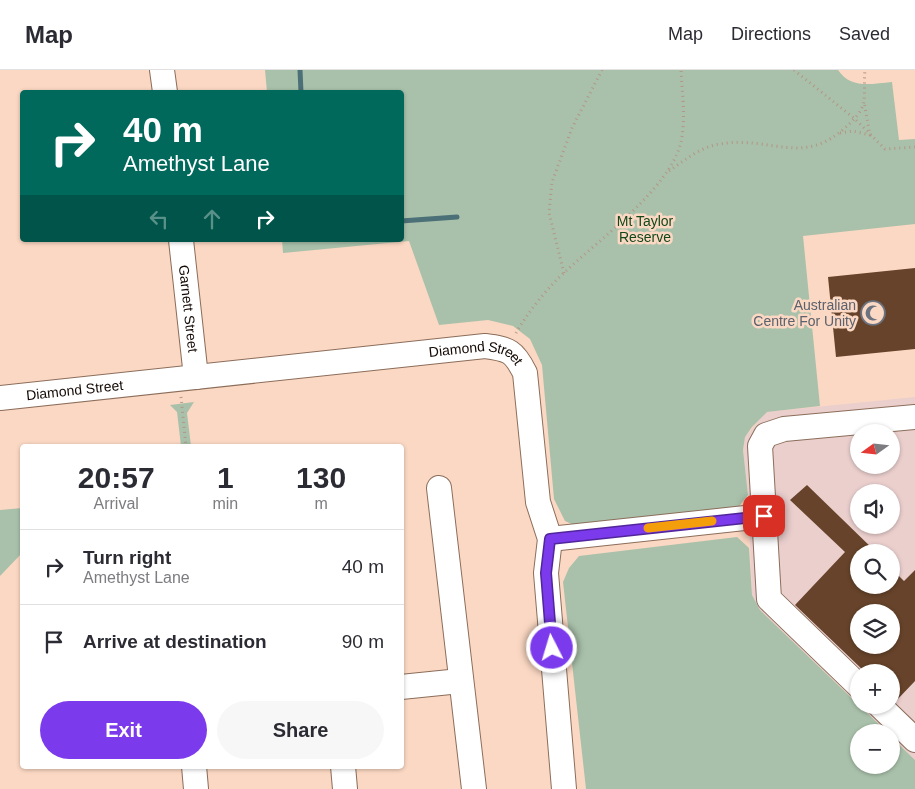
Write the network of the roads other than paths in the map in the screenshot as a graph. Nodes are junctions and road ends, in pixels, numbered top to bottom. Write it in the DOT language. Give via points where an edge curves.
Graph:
graph roads {
  1 [pos="162,70"];
  2 [pos="165,90"];
  3 [pos="181,242"];
  4 [pos="188,378"];
  5 [pos="0,398"];
  6 [pos="915,417"];
  7 [pos="439,488"];
  8 [pos="764,516"];
  9 [pos="550,539"];
  10 [pos="850,677"];
  11 [pos="460,681"];
  12 [pos="404,687"];
  13 [pos="890,714"];
  14 [pos="911,731"];
  15 [pos="194,769"];
  16 [pos="343,769"];
  17 [pos="196,789"];
  18 [pos="345,789"];
  19 [pos="474,789"];
  20 [pos="564,789"];
  1 -- 2 [label="street"];
  3 -- 4 [label="street, Garnett Street"];
  4 -- 5 [label="street, Diamond Street"];
  4 -- 9 [label="street, Diamond Street" via="485,346 506,349 517,358 525,373 538,502"];
  6 -- 8 [label="street" via="784,429 766,435 760,446"];
  7 -- 11 [label="street"];
  8 -- 9 [label="street"];
  8 -- 10 [label="street" via="770,599"];
  9 -- 20 [label="street, Diamond Street" via="546,573"];
  11 -- 12 [label="street"];
  11 -- 19 [label="street"];
  13 -- 14 [label="street"];
  15 -- 17 [label="street"];
  16 -- 18 [label="street"];
}
